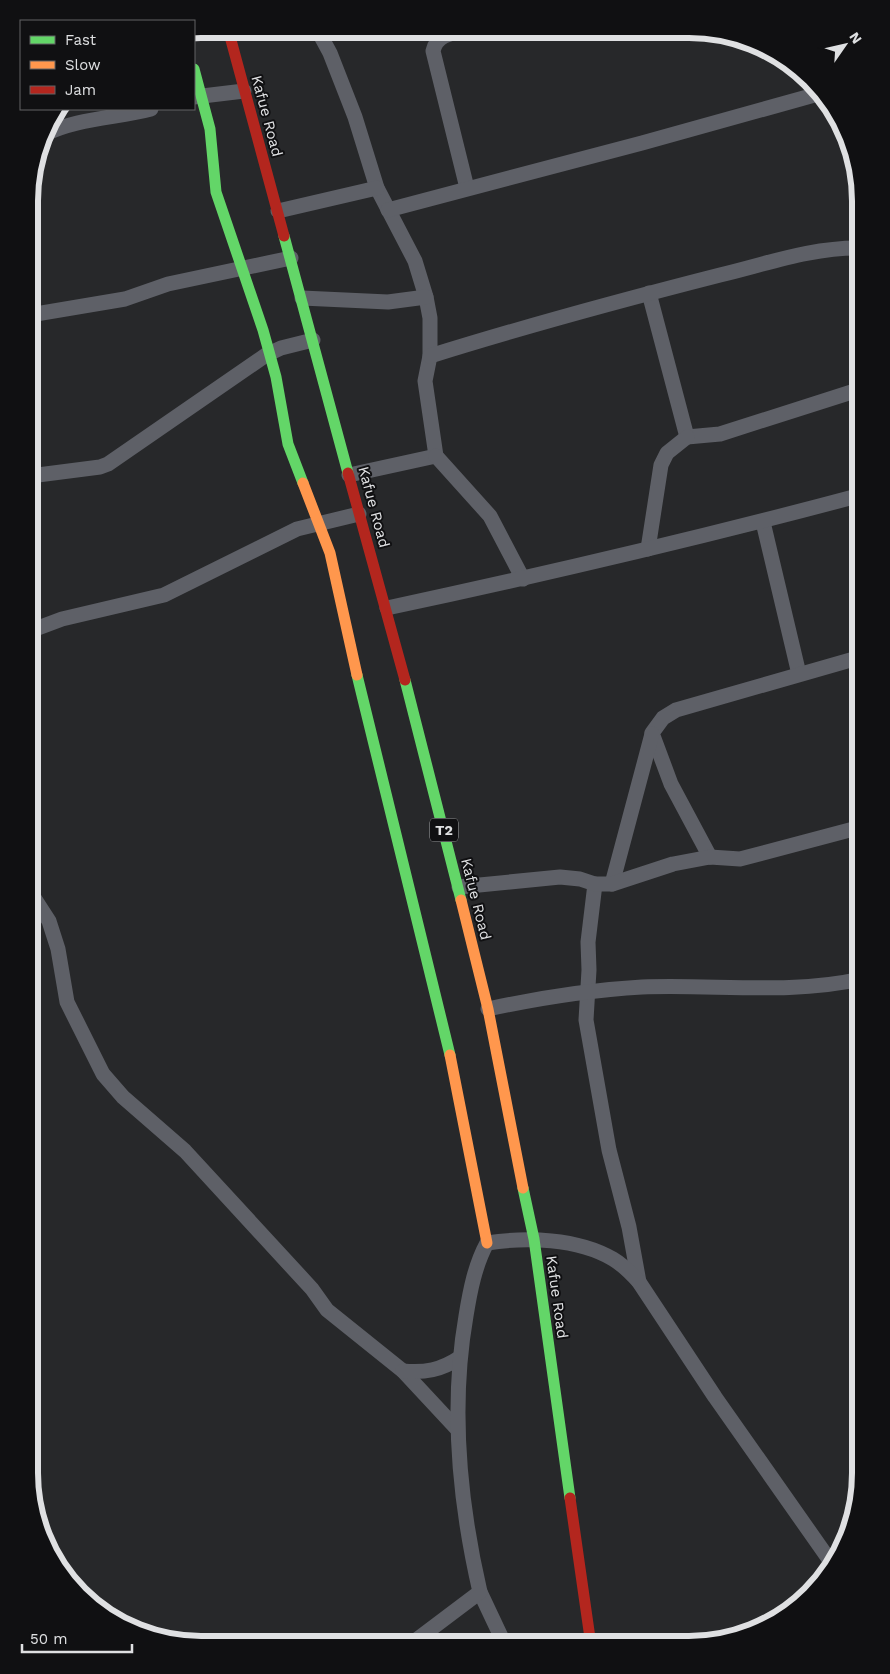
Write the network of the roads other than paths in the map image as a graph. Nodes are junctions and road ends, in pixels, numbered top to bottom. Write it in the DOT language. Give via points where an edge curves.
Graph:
graph roads {
  1 [pos="230,38"];
  2 [pos="322,38"];
  3 [pos="441,38"];
  4 [pos="195,79"];
  5 [pos="244,91"];
  6 [pos="814,95"];
  7 [pos="197,97"];
  8 [pos="148,110"];
  9 [pos="53,131"];
  10 [pos="377,188"];
  11 [pos="467,188"];
  12 [pos="388,210"];
  13 [pos="278,211"];
  14 [pos="852,248"];
  15 [pos="291,258"];
  16 [pos="243,269"];
  17 [pos="649,294"];
  18 [pos="426,297"];
  19 [pos="302,298"];
  20 [pos="38,314"];
  21 [pos="313,340"];
  22 [pos="270,353"];
  23 [pos="430,356"];
  24 [pos="852,392"];
  25 [pos="687,437"];
  26 [pos="436,456"];
  27 [pos="350,474"];
  28 [pos="38,475"];
  29 [pos="852,497"];
  30 [pos="359,514"];
  31 [pos="763,522"];
  32 [pos="319,524"];
  33 [pos="648,548"];
  34 [pos="523,579"];
  35 [pos="387,608"];
  36 [pos="38,628"];
  37 [pos="852,659"];
  38 [pos="799,674"];
  39 [pos="652,733"];
  40 [pos="852,829"];
  41 [pos="710,857"];
  42 [pos="595,884"];
  43 [pos="612,884"];
  44 [pos="459,887"];
  45 [pos="38,904"];
  46 [pos="852,981"];
  47 [pos="587,991"];
  48 [pos="488,1009"];
  49 [pos="534,1239"];
  50 [pos="487,1243"];
  51 [pos="639,1282"];
  52 [pos="459,1358"];
  53 [pos="403,1371"];
  54 [pos="457,1429"];
  55 [pos="829,1559"];
  56 [pos="480,1592"];
  57 [pos="422,1636"];
  58 [pos="501,1636"];
  59 [pos="590,1636"];
  1 -- 5 [label="main road, Kafue Road / T2"];
  2 -- 10 [label="street" via="355,117"];
  3 -- 11 [label="street" via="433,51"];
  4 -- 7 [label="main road"];
  5 -- 7 [label="street"];
  5 -- 13 [label="main road, Kafue Road / T2"];
  6 -- 11 [label="street"];
  7 -- 16 [label="main road" via="210,129 216,192"];
  8 -- 9 [label="street" via="72,124"];
  10 -- 12 [label="street"];
  10 -- 13 [label="street"];
  11 -- 12 [label="street"];
  12 -- 18 [label="street" via="414,262"];
  13 -- 15 [label="main road, Kafue Road / T2"];
  14 -- 17 [label="street" via="833,247"];
  15 -- 16 [label="street"];
  15 -- 19 [label="main road, Kafue Road / T2"];
  16 -- 20 [label="street" via="168,284 125,299"];
  16 -- 22 [label="main road"];
  17 -- 23 [label="street"];
  17 -- 25 [label="street"];
  18 -- 19 [label="street" via="388,302"];
  18 -- 23 [label="street" via="430,318"];
  19 -- 21 [label="main road, Kafue Road / T2"];
  21 -- 22 [label="street"];
  21 -- 27 [label="main road, Kafue Road / T2"];
  22 -- 28 [label="street" via="108,464"];
  22 -- 32 [label="main road" via="288,444"];
  23 -- 26 [label="street" via="425,382"];
  24 -- 25 [label="street" via="720,434"];
  25 -- 33 [label="street" via="667,454 661,465"];
  26 -- 27 [label="street"];
  26 -- 34 [label="street" via="490,516"];
  27 -- 30 [label="main road, Kafue Road / T2"];
  29 -- 31 [label="street"];
  30 -- 32 [label="street"];
  30 -- 35 [label="main road, Kafue Road / T2"];
  31 -- 33 [label="street"];
  31 -- 38 [label="street"];
  32 -- 36 [label="street" via="297,529 164,595 62,619"];
  32 -- 50 [label="main road" via="330,554 448,1047"];
  33 -- 34 [label="street"];
  34 -- 35 [label="street"];
  35 -- 44 [label="main road, Kafue Road / T2"];
  37 -- 38 [label="street"];
  38 -- 39 [label="street" via="676,710 663,718"];
  39 -- 41 [label="street" via="665,771"];
  39 -- 43 [label="street"];
  40 -- 41 [label="street" via="740,859"];
  41 -- 43 [label="street" via="673,864"];
  42 -- 43 [label="street"];
  42 -- 44 [label="street" via="560,877"];
  42 -- 47 [label="street" via="588,942"];
  44 -- 48 [label="main road, Kafue Road / T2"];
  45 -- 53 [label="street" via="49,921 58,949 67,1002 103,1074 123,1097 185,1151 312,1289 327,1310"];
  46 -- 47 [label="street" via="800,988"];
  47 -- 48 [label="street"];
  47 -- 51 [label="street" via="586,1020 603,1117"];
  48 -- 49 [label="main road, Kafue Road / T2" via="511,1137"];
  49 -- 50 [label="street"];
  49 -- 51 [label="street" via="574,1245 612,1258"];
  49 -- 59 [label="main road, Kafue Road / T2"];
  50 -- 52 [label="street" via="480,1255 469,1300"];
  51 -- 55 [label="street"];
  52 -- 53 [label="street" via="434,1370"];
  52 -- 54 [label="street"];
  53 -- 54 [label="street"];
  54 -- 56 [label="street" via="468,1534"];
  56 -- 57 [label="street"];
  56 -- 58 [label="street"];
}
